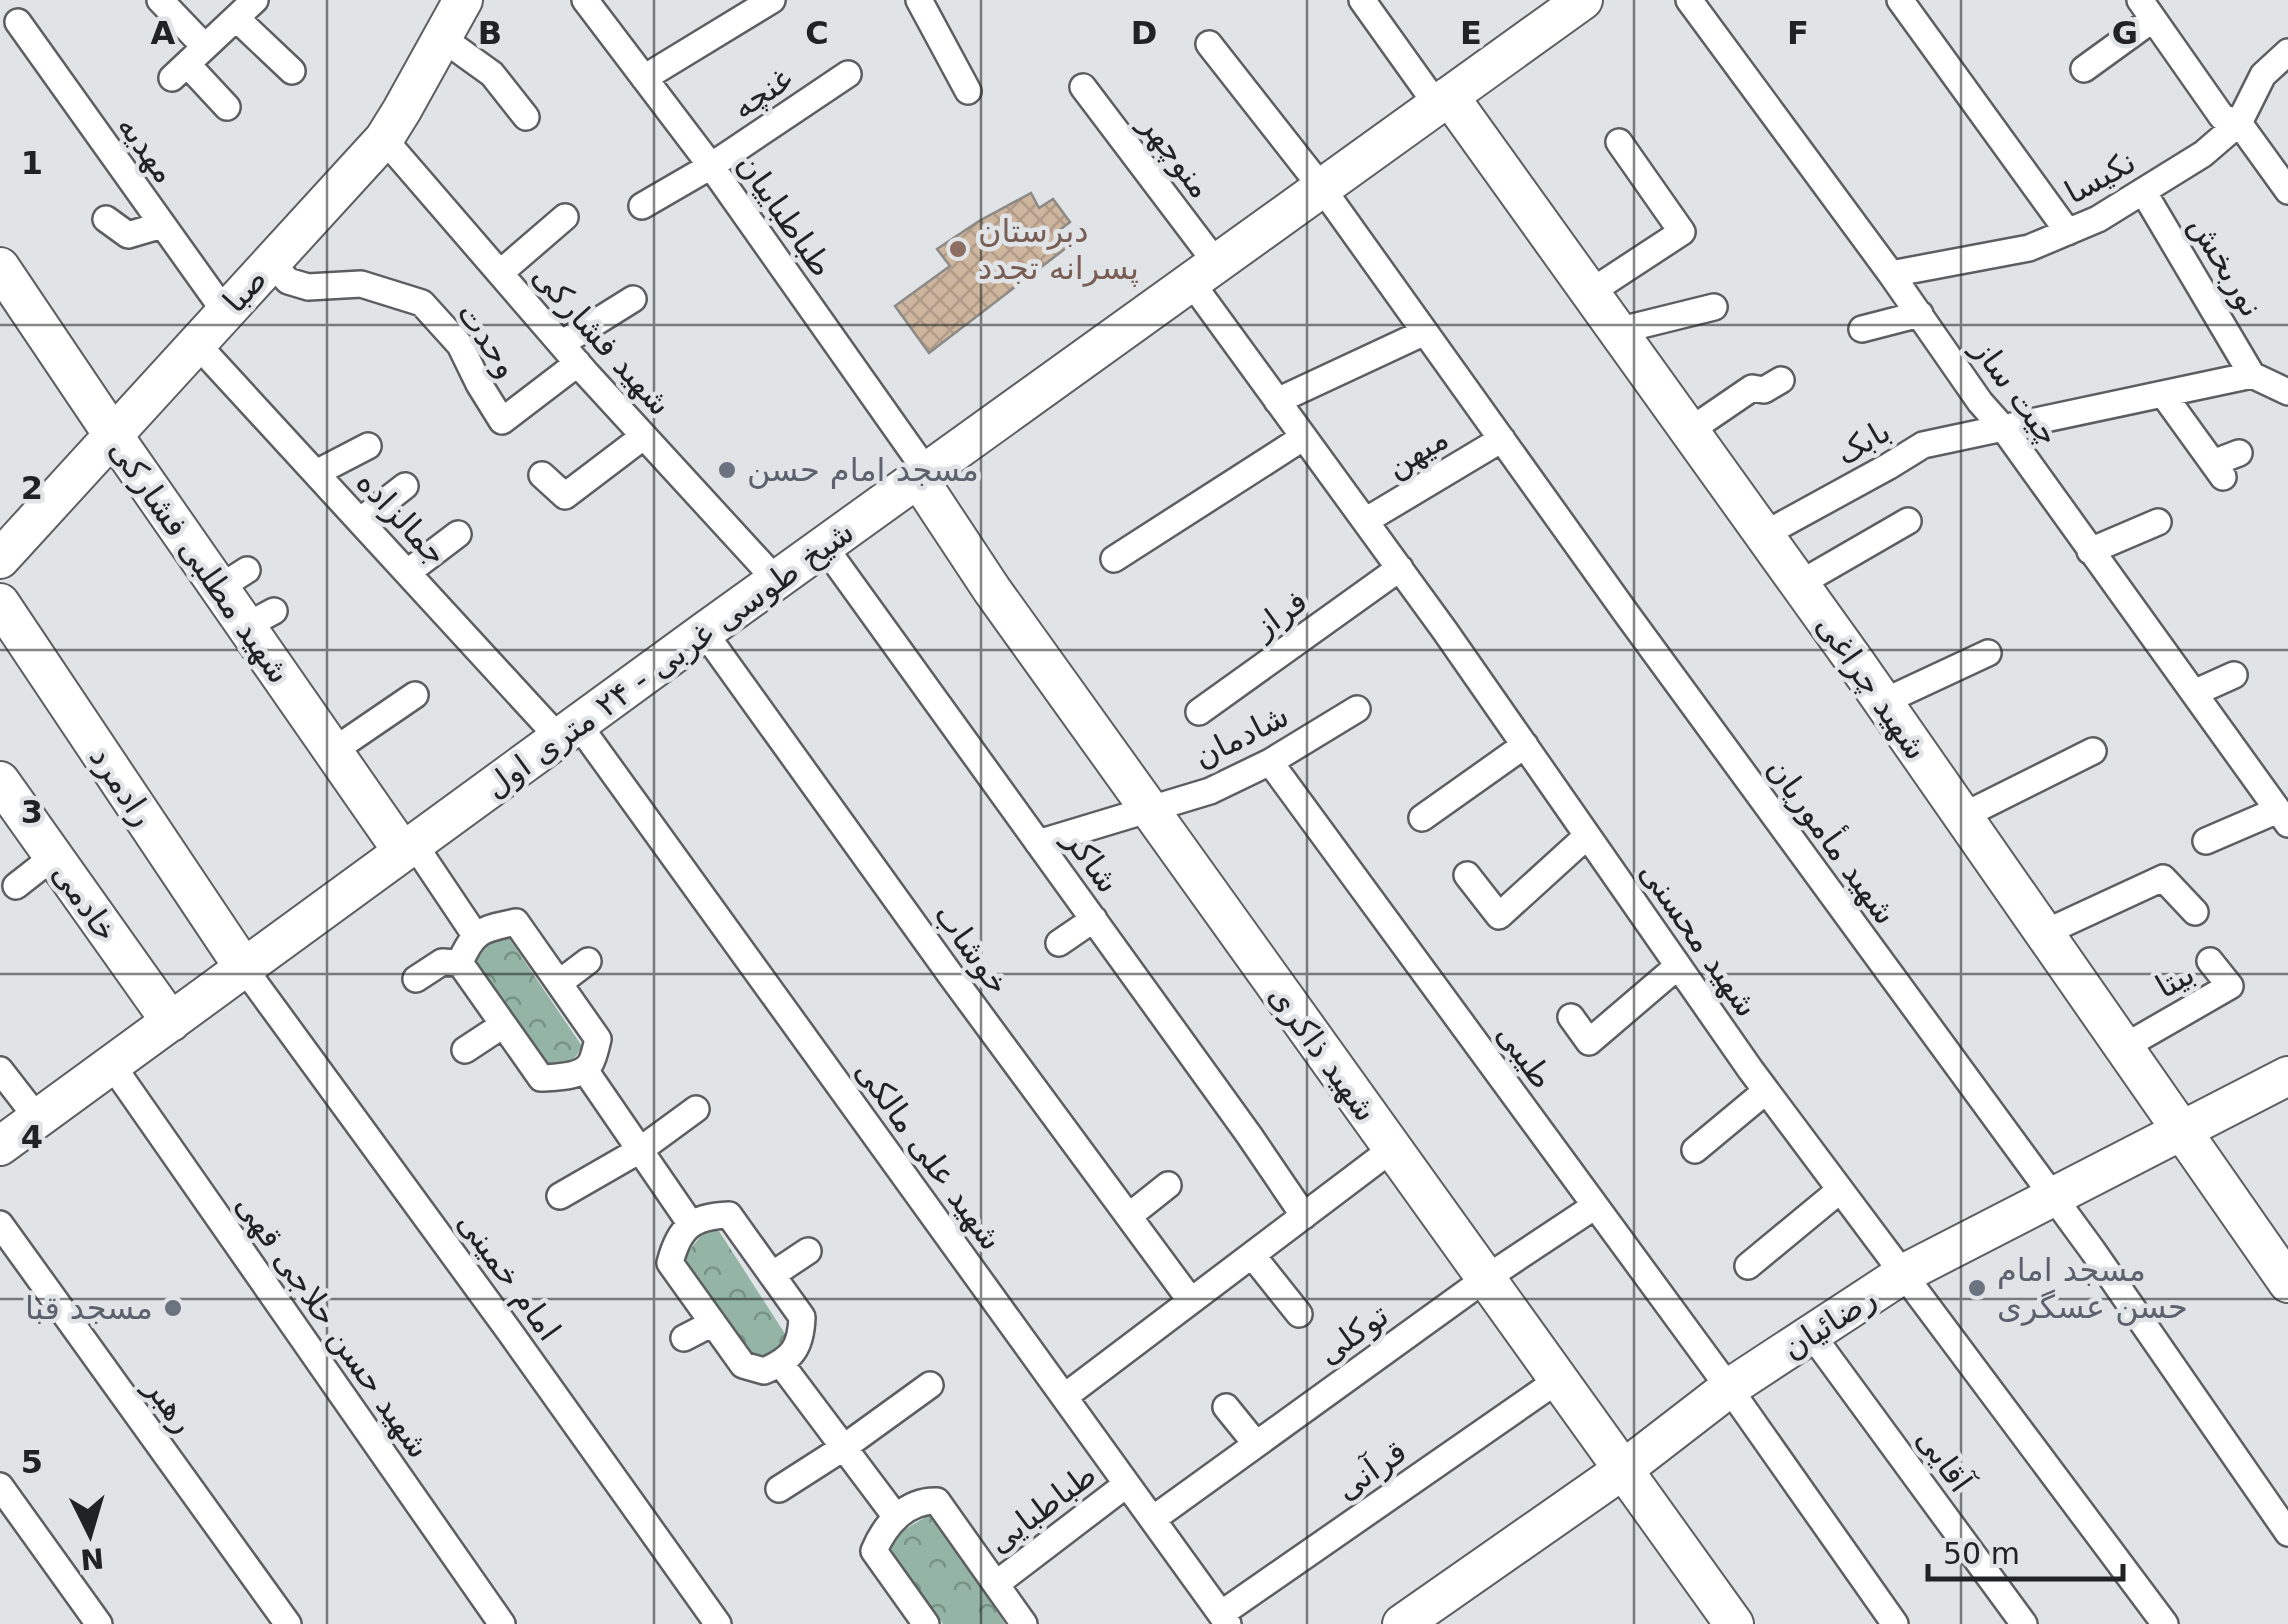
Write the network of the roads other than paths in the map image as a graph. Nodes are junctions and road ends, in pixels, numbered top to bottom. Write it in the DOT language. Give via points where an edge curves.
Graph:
graph roads {
  1 [pos="160,0"];
  2 [pos="462,0"];
  3 [pos="585,0"];
  4 [pos="772,0"];
  5 [pos="919,0"];
  6 [pos="1362,0"];
  7 [pos="1583,0"];
  8 [pos="1689,0"];
  9 [pos="1900,0"];
  10 [pos="246,9"];
  11 [pos="2147,9"];
  12 [pos="18,22"];
  13 [pos="442,38"];
  14 [pos="1209,44"];
  15 [pos="2288,52"];
  16 [pos="188,63"];
  17 [pos="2084,69"];
  18 [pos="292,71"];
  19 [pos="848,74"];
  20 [pos="644,78"];
  21 [pos="1084,87"];
  22 [pos="968,91"];
  23 [pos="1443,101"];
  24 [pos="227,107"];
  25 [pos="526,116"];
  26 [pos="2240,124"];
  27 [pos="384,138"];
  28 [pos="1619,142"];
  29 [pos="711,166"];
  30 [pos="1322,188"];
  31 [pos="2144,191"];
  32 [pos="2288,192"];
  33 [pos="642,206"];
  34 [pos="565,216"];
  35 [pos="106,219"];
  36 [pos="162,225"];
  37 [pos="2068,232"];
  38 [pos="270,262"];
  39 [pos="0,268"];
  40 [pos="500,273"];
  41 [pos="1204,273"];
  42 [pos="1891,274"];
  43 [pos="1589,293"];
  44 [pos="633,299"];
  45 [pos="1714,307"];
  46 [pos="225,312"];
  47 [pos="1920,314"];
  48 [pos="1862,328"];
  49 [pos="1617,331"];
  50 [pos="1425,332"];
  51 [pos="196,343"];
  52 [pos="570,354"];
  53 [pos="2252,375"];
  54 [pos="1781,380"];
  55 [pos="2288,392"];
  56 [pos="2163,394"];
  57 [pos="1278,400"];
  58 [pos="2004,429"];
  59 [pos="1688,431"];
  60 [pos="113,435"];
  61 [pos="644,436"];
  62 [pos="1304,437"];
  63 [pos="1502,440"];
  64 [pos="368,446"];
  65 [pos="2240,453"];
  66 [pos="316,473"];
  67 [pos="922,475"];
  68 [pos="542,476"];
  69 [pos="406,486"];
  70 [pos="360,520"];
  71 [pos="1365,521"];
  72 [pos="1908,522"];
  73 [pos="2158,522"];
  74 [pos="458,534"];
  75 [pos="1763,534"];
  76 [pos="824,546"];
  77 [pos="2090,551"];
  78 [pos="1114,559"];
  79 [pos="0,560"];
  80 [pos="1400,568"];
  81 [pos="408,572"];
  82 [pos="776,580"];
  83 [pos="1799,584"];
  84 [pos="0,603"];
  85 [pos="704,632"];
  86 [pos="1988,653"];
  87 [pos="2234,675"];
  88 [pos="2194,694"];
  89 [pos="415,695"];
  90 [pos="1883,702"];
  91 [pos="1356,709"];
  92 [pos="1199,712"];
  93 [pos="568,731"];
  94 [pos="1525,745"];
  95 [pos="2093,751"];
  96 [pos="333,752"];
  97 [pos="1270,762"];
  98 [pos="0,782"];
  99 [pos="1149,811"];
  100 [pos="1963,816"];
  101 [pos="2283,817"];
  102 [pos="1422,818"];
  103 [pos="1587,836"];
  104 [pos="2206,841"];
  105 [pos="1038,842"];
  106 [pos="408,848"];
  107 [pos="54,857"];
  108 [pos="1467,875"];
  109 [pos="16,886"];
  110 [pos="2195,912"];
  111 [pos="1094,920"];
  112 [pos="2044,933"];
  113 [pos="475,935"];
  114 [pos="1059,944"];
  115 [pos="588,961"];
  116 [pos="2210,961"];
  117 [pos="460,963"];
  118 [pos="1678,966"];
  119 [pos="244,968"];
  120 [pos="416,979"];
  121 [pos="559,983"];
  122 [pos="1572,1017"];
  123 [pos="171,1022"];
  124 [pos="503,1025"];
  125 [pos="2124,1047"];
  126 [pos="465,1050"];
  127 [pos="112,1065"];
  128 [pos="0,1070"];
  129 [pos="585,1070"];
  130 [pos="2288,1076"];
  131 [pos="1766,1091"];
  132 [pos="696,1109"];
  133 [pos="38,1119"];
  134 [pos="2180,1130"];
  135 [pos="0,1146"];
  136 [pos="1392,1149"];
  137 [pos="640,1150"];
  138 [pos="1695,1150"];
  139 [pos="1168,1185"];
  140 [pos="1840,1190"];
  141 [pos="560,1196"];
  142 [pos="2053,1198"];
  143 [pos="1595,1206"];
  144 [pos="1129,1216"];
  145 [pos="1304,1216"];
  146 [pos="690,1223"];
  147 [pos="0,1224"];
  148 [pos="808,1252"];
  149 [pos="1252,1255"];
  150 [pos="1748,1266"];
  151 [pos="1904,1274"];
  152 [pos="772,1275"];
  153 [pos="1486,1279"];
  154 [pos="2288,1283"];
  155 [pos="1192,1301"];
  156 [pos="1300,1314"];
  157 [pos="713,1323"];
  158 [pos="1812,1335"];
  159 [pos="684,1338"];
  160 [pos="781,1364"];
  161 [pos="1558,1380"];
  162 [pos="930,1385"];
  163 [pos="1729,1388"];
  164 [pos="1064,1397"];
  165 [pos="1226,1407"];
  166 [pos="1256,1444"];
  167 [pos="844,1448"];
  168 [pos="1624,1469"];
  169 [pos="1127,1484"];
  170 [pos="0,1486"];
  171 [pos="780,1489"];
  172 [pos="896,1517"];
  173 [pos="1152,1519"];
  174 [pos="2288,1533"];
  175 [pos="996,1584"];
  176 [pos="1224,1619"];
  177 [pos="100,1624"];
  178 [pos="288,1624"];
  179 [pos="502,1624"];
  180 [pos="718,1624"];
  181 [pos="926,1624"];
  182 [pos="1024,1624"];
  183 [pos="1402,1624"];
  184 [pos="1734,1624"];
  185 [pos="1895,1624"];
  186 [pos="2024,1624"];
  187 [pos="2165,1624"];
  1 -- 16 [label="street"];
  2 -- 13 [label="street, صبا"];
  3 -- 20 [label="street, طباطباییان"];
  4 -- 20 [label="street"];
  5 -- 22 [label="street"];
  6 -- 23 [label="street"];
  7 -- 23 [label="street, شیخ طوسی غربی - ۲۴ متری اول"];
  8 -- 42 [label="street, چیت ساز"];
  9 -- 37 [label="street"];
  10 -- 16 [label="street"];
  10 -- 18 [label="street"];
  11 -- 17 [label="street"];
  11 -- 26 [label="street" via="2222,116"];
  12 -- 36 [label="street, مهدیه"];
  13 -- 25 [label="street" via="492,74"];
  13 -- 27 [label="street, صبا"];
  14 -- 30 [label="street, شهید مأموریان"];
  15 -- 26 [label="street, نکیسا" via="2263,74"];
  16 -- 24 [label="street"];
  19 -- 29 [label="street, غنچه"];
  20 -- 29 [label="street, طباطباییان"];
  21 -- 41 [label="street, منوچهر"];
  23 -- 30 [label="street, شیخ طوسی غربی - ۲۴ متری اول"];
  23 -- 43 [label="street, شهید چراغی"];
  26 -- 31 [label="street, نکیسا"];
  26 -- 32 [label="street"];
  27 -- 38 [label="street, صبا"];
  27 -- 40 [label="street, شهید فشارکی"];
  28 -- 43 [label="street" via="1682,232"];
  29 -- 33 [label="street, غنچه"];
  29 -- 67 [label="street, طباطباییان"];
  30 -- 41 [label="street, شیخ طوسی غربی - ۲۴ متری اول"];
  30 -- 50 [label="street, شهید مأموریان"];
  31 -- 37 [label="street, نکیسا"];
  31 -- 53 [label="street, نوربخش"];
  34 -- 40 [label="street"];
  35 -- 36 [label="street" via="128,235"];
  36 -- 46 [label="street, مهدیه"];
  37 -- 42 [label="street, نکیسا" via="2029,248"];
  38 -- 46 [label="street, صبا"];
  38 -- 52 [label="street, وحدت" via="288,280 308,287 361,284 422,303 460,345 502,421"];
  39 -- 60 [label="street, شهید مطلبی فشارکی"];
  40 -- 52 [label="street, شهید فشارکی"];
  41 -- 57 [label="street, شهید محسنی"];
  41 -- 67 [label="street, شیخ طوسی غربی - ۲۴ متری اول"];
  42 -- 47 [label="street, چیت ساز"];
  43 -- 49 [label="street, شهید چراغی"];
  44 -- 52 [label="street"];
  45 -- 49 [label="street"];
  46 -- 51 [label="street, صبا"];
  47 -- 48 [label="street"];
  47 -- 58 [label="street, چیت ساز"];
  49 -- 59 [label="street, شهید چراغی"];
  50 -- 57 [label="street"];
  50 -- 63 [label="street, شهید مأموریان"];
  51 -- 60 [label="street, صبا"];
  51 -- 66 [label="street, جمالزاده"];
  52 -- 61 [label="street, شهید فشارکی"];
  53 -- 55 [label="street"];
  53 -- 56 [label="street, بابک"];
  54 -- 59 [label="street" via="1764,390 1752,388"];
  56 -- 58 [label="street, بابک"];
  56 -- 65 [label="street" via="2218,470"];
  57 -- 62 [label="street, شهید محسنی"];
  58 -- 75 [label="street, بابک" via="1923,445"];
  58 -- 77 [label="street, چیت ساز"];
  59 -- 75 [label="street, شهید چراغی"];
  60 -- 79 [label="street, صبا"];
  60 -- 96 [label="street, شهید مطلبی فشارکی" via="233,579"];
  61 -- 68 [label="street" via="565,496"];
  61 -- 82 [label="street, شهید فشارکی"];
  62 -- 71 [label="street, شهید محسنی"];
  62 -- 78 [label="street"];
  63 -- 71 [label="street, میهن"];
  63 -- 142 [label="street, شهید مأموریان"];
  64 -- 66 [label="street"];
  66 -- 70 [label="street, جمالزاده"];
  67 -- 76 [label="street, شیخ طوسی غربی - ۲۴ متری اول"];
  67 -- 99 [label="street, شهید ذاکری" via="992,590"];
  69 -- 70 [label="street"];
  70 -- 81 [label="street, جمالزاده"];
  71 -- 80 [label="street, شهید محسنی"];
  72 -- 83 [label="street"];
  73 -- 77 [label="street"];
  74 -- 81 [label="street"];
  75 -- 83 [label="street, شهید چراغی"];
  76 -- 82 [label="street, شیخ طوسی غربی - ۲۴ متری اول"];
  76 -- 105 [label="street, شاکر"];
  77 -- 88 [label="street, چیت ساز"];
  80 -- 92 [label="street, فراز"];
  80 -- 94 [label="street, شهید محسنی"];
  81 -- 93 [label="street, جمالزاده"];
  82 -- 85 [label="street, شیخ طوسی غربی - ۲۴ متری اول"];
  83 -- 90 [label="street, شهید چراغی"];
  84 -- 119 [label="street, رادمرد"];
  85 -- 93 [label="street, شیخ طوسی غربی - ۲۴ متری اول"];
  85 -- 144 [label="street, خوشاب"];
  86 -- 90 [label="street"];
  87 -- 88 [label="street"];
  88 -- 101 [label="street, چیت ساز"];
  89 -- 96 [label="street"];
  90 -- 100 [label="street, شهید چراغی"];
  91 -- 97 [label="street, شادمان"];
  93 -- 106 [label="street, شیخ طوسی غربی - ۲۴ متری اول"];
  93 -- 164 [label="street, شهید علی مالکی"];
  94 -- 102 [label="street"];
  94 -- 103 [label="street, شهید محسنی"];
  95 -- 100 [label="street"];
  96 -- 106 [label="street, شهید مطلبی فشارکی"];
  97 -- 99 [label="street, شادمان"];
  97 -- 143 [label="street, طیبی"];
  98 -- 107 [label="street, خادمی"];
  99 -- 105 [label="street, شادمان"];
  99 -- 136 [label="street, شهید ذاکری"];
  100 -- 112 [label="street, شهید چراغی"];
  101 -- 104 [label="street"];
  103 -- 108 [label="street" via="1499,916"];
  103 -- 118 [label="street, شهید محسنی"];
  105 -- 111 [label="street, شاکر"];
  106 -- 113 [label="street"];
  106 -- 119 [label="street, شیخ طوسی غربی - ۲۴ متری اول"];
  107 -- 109 [label="street"];
  107 -- 123 [label="street, خادمی"];
  110 -- 112 [label="street" via="2163,878"];
  111 -- 114 [label="street"];
  111 -- 145 [label="street, شاکر"];
  112 -- 125 [label="street, شهید چراغی"];
  113 -- 117 [label="street"];
  113 -- 121 [label="street" via="516,922"];
  115 -- 121 [label="street"];
  116 -- 125 [label="street, بیتا" via="2230,986"];
  117 -- 120 [label="street" via="442,962"];
  117 -- 124 [label="street"];
  118 -- 122 [label="street" via="1589,1042"];
  118 -- 131 [label="street, شهید محسنی"];
  119 -- 123 [label="street, شیخ طوسی غربی - ۲۴ متری اول"];
  119 -- 180 [label="street, امام خمینی"];
  121 -- 129 [label="street" via="598,1039"];
  123 -- 127 [label="street, شیخ طوسی غربی - ۲۴ متری اول"];
  124 -- 126 [label="street"];
  124 -- 129 [label="street" via="541,1078"];
  125 -- 134 [label="street, شهید چراغی"];
  127 -- 133 [label="street, شیخ طوسی غربی - ۲۴ متری اول"];
  127 -- 179 [label="street, شهید حسن حلاجی قهی"];
  128 -- 133 [label="street"];
  129 -- 137 [label="street"];
  130 -- 134 [label="street, رضائیان"];
  131 -- 138 [label="street"];
  131 -- 140 [label="street, شهید محسنی"];
  132 -- 137 [label="street"];
  133 -- 135 [label="street, شیخ طوسی غربی - ۲۴ متری اول"];
  134 -- 142 [label="street, رضائیان"];
  134 -- 154 [label="street, شهید چراغی"];
  136 -- 145 [label="street"];
  136 -- 153 [label="street, شهید ذاکری"];
  137 -- 141 [label="street"];
  137 -- 146 [label="street"];
  139 -- 144 [label="street"];
  140 -- 150 [label="street"];
  140 -- 151 [label="street, شهید محسنی"];
  142 -- 151 [label="street, رضائیان"];
  142 -- 174 [label="street, شهید مأموریان"];
  143 -- 153 [label="street, توکلی"];
  143 -- 163 [label="street, طیبی"];
  144 -- 155 [label="street, خوشاب"];
  145 -- 149 [label="street"];
  146 -- 152 [label="street" via="729,1215"];
  146 -- 157 [label="street" via="670,1263"];
  147 -- 178 [label="street, رهبر"];
  148 -- 152 [label="street"];
  149 -- 155 [label="street"];
  149 -- 156 [label="street"];
  151 -- 158 [label="street, رضائیان"];
  151 -- 187 [label="street, شهید محسنی"];
  152 -- 160 [label="street" via="802,1317 801,1338"];
  153 -- 161 [label="street, شهید ذاکری"];
  153 -- 166 [label="street, توکلی"];
  155 -- 164 [label="street"];
  157 -- 159 [label="street"];
  157 -- 160 [label="street" via="744,1365 764,1372"];
  158 -- 163 [label="street, رضائیان"];
  158 -- 186 [label="street, آقایی"];
  160 -- 167 [label="street"];
  161 -- 168 [label="street, شهید ذاکری"];
  161 -- 176 [label="street, قرآنی"];
  162 -- 167 [label="street"];
  163 -- 168 [label="street, رضائیان"];
  163 -- 185 [label="street, طیبی"];
  164 -- 169 [label="street, شهید علی مالکی"];
  165 -- 166 [label="street"];
  166 -- 173 [label="street, توکلی"];
  167 -- 171 [label="street"];
  167 -- 172 [label="street"];
  168 -- 183 [label="street, رضائیان"];
  168 -- 184 [label="street, شهید ذاکری"];
  169 -- 173 [label="street, شهید علی مالکی"];
  169 -- 175 [label="street, طباطبایی"];
  170 -- 177 [label="street"];
  172 -- 175 [label="street" via="914,1503 937,1501"];
  172 -- 181 [label="street" via="874,1550"];
  173 -- 176 [label="street, شهید علی مالکی"];
  175 -- 182 [label="street"];
}
